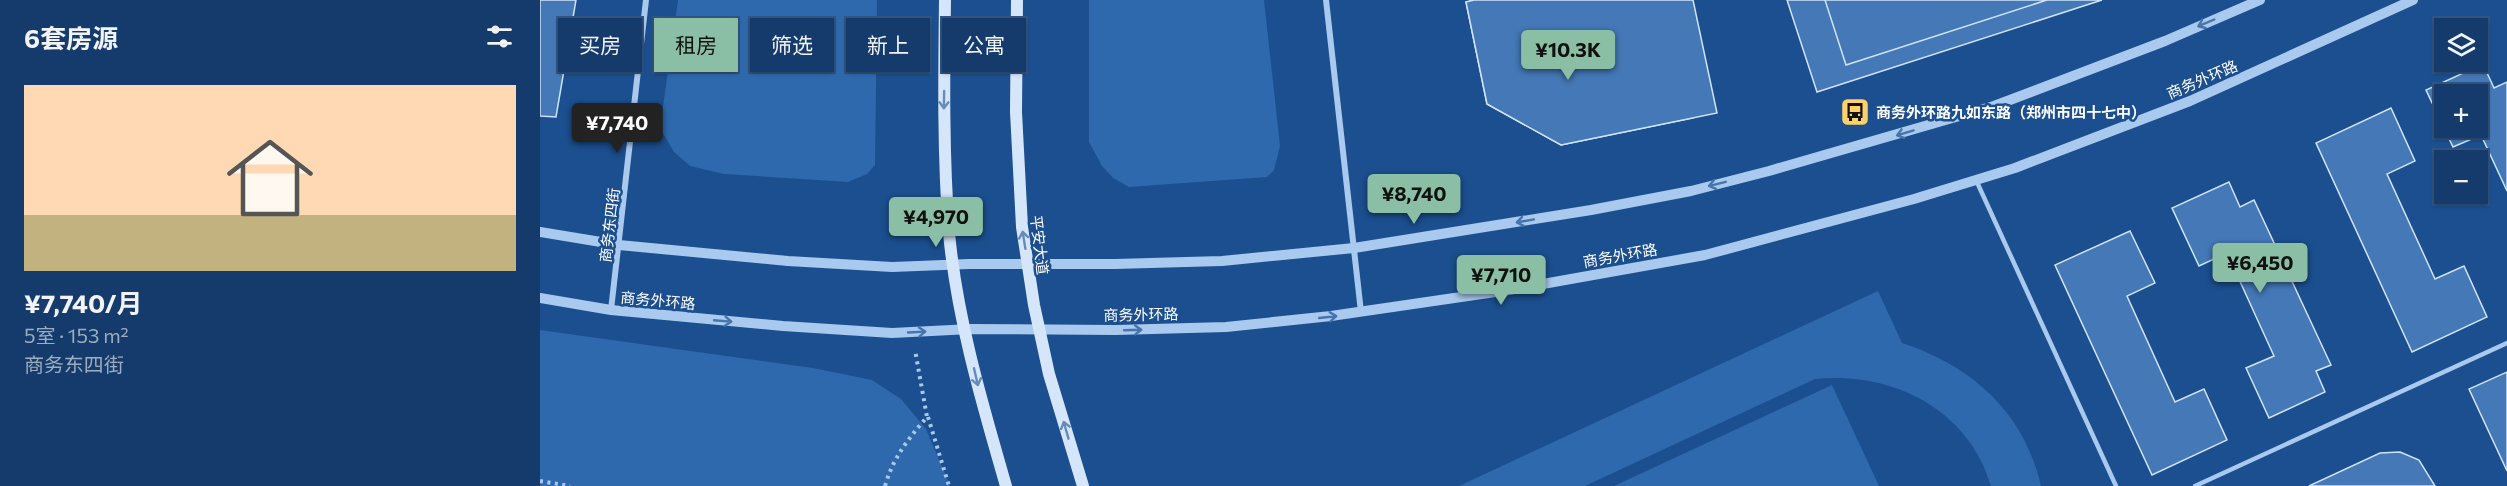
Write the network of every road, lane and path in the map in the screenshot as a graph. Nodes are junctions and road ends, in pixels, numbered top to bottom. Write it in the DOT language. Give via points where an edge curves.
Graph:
graph roads {
  1 [pos="646,0"];
  2 [pos="945,0"];
  3 [pos="1017,0"];
  4 [pos="1326,0"];
  5 [pos="2260,0"];
  6 [pos="2413,0"];
  7 [pos="1976,180"];
  8 [pos="540,232"];
  9 [pos="619,245"];
  10 [pos="1354,248"];
  11 [pos="1027,264"];
  12 [pos="954,265"];
  13 [pos="540,298"];
  14 [pos="611,310"];
  15 [pos="1361,312"];
  16 [pos="965,330"];
  17 [pos="1039,330"];
  18 [pos="912,332"];
  19 [pos="2507,343"];
  20 [pos="927,417"];
  21 [pos="540,481"];
  22 [pos="570,486"];
  23 [pos="885,486"];
  24 [pos="950,486"];
  25 [pos="1006,486"];
  26 [pos="1083,486"];
  27 [pos="2116,486"];
  28 [pos="2195,486"];
  1 -- 9 [label="street, 商务东四街"];
  2 -- 12 [label="main road, one-way" via="944,113"];
  11 -- 3 [label="main road, 平安大道, one-way" via="1016,112"];
  4 -- 10 [label="street"];
  5 -- 10 [label="street, one-way" via="1994,106 1816,158 1690,191"];
  6 -- 7 [label="street, 商务外环路" via="2190,102"];
  7 -- 15 [label="street, 商务外环路" via="1705,255"];
  7 -- 27 [label="lane"];
  8 -- 9 [label="street"];
  9 -- 12 [label="street" via="822,263"];
  9 -- 14 [label="street, 商务东四街"];
  10 -- 11 [label="street" via="1222,261"];
  10 -- 15 [label="street"];
  11 -- 12 [label="street"];
  11 -- 17 [label="main road, 平安大道"];
  12 -- 16 [label="main road"];
  13 -- 14 [label="street, 商务外环路"];
  14 -- 18 [label="street, 商务外环路, one-way" via="783,326"];
  17 -- 15 [label="street, 商务外环路, one-way" via="1226,327"];
  16 -- 17 [label="street, 商务外环路"];
  18 -- 16 [label="street, 商务外环路, one-way"];
  16 -- 25 [label="main road, one-way"];
  26 -- 17 [label="main road, 平安大道, one-way"];
  18 -- 20 [label="path"];
  19 -- 28 [label="lane"];
  20 -- 23 [label="path" via="906,441 891,466"];
  20 -- 24 [label="path"];
  21 -- 22 [label="path"];
}
